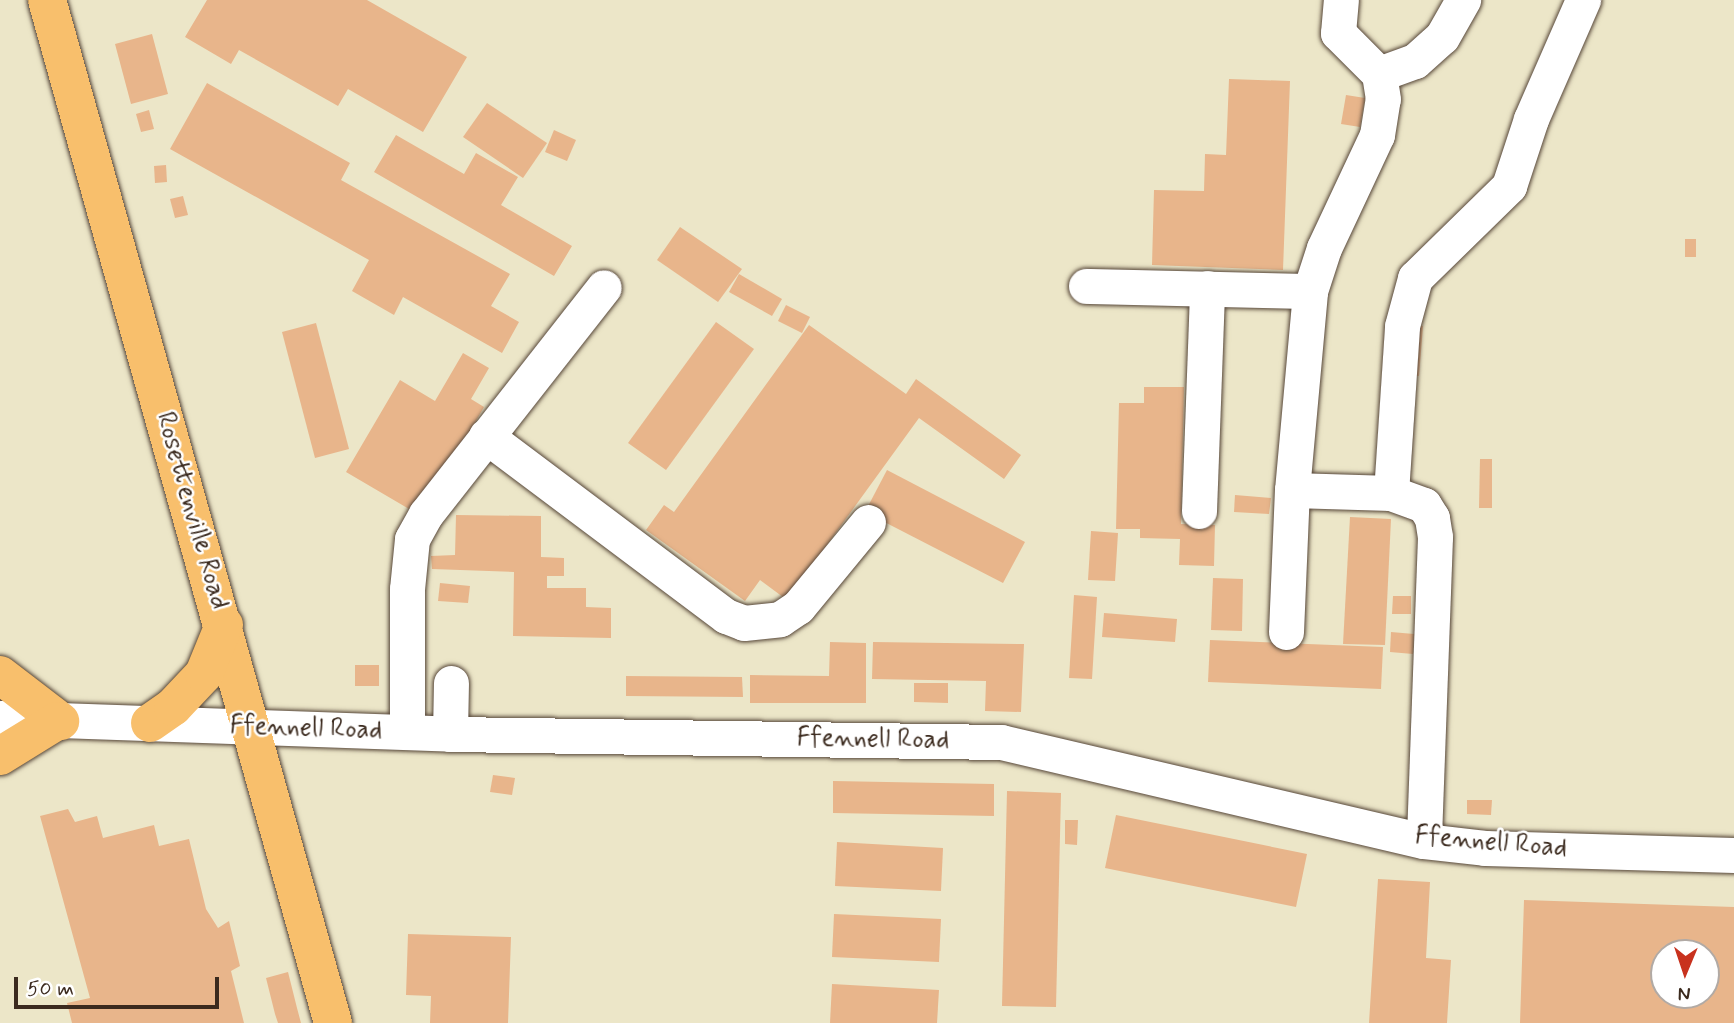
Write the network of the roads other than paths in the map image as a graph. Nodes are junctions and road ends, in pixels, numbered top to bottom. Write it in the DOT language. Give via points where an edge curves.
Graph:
graph roads {
  1 [pos="47,0"];
  2 [pos="1341,0"];
  3 [pos="1462,0"];
  4 [pos="1583,0"];
  5 [pos="1379,74"];
  6 [pos="1086,286"];
  7 [pos="604,287"];
  8 [pos="1207,288"];
  9 [pos="1310,291"];
  10 [pos="486,436"];
  11 [pos="1292,490"];
  12 [pos="1391,493"];
  13 [pos="1199,511"];
  14 [pos="868,522"];
  15 [pos="224,625"];
  16 [pos="1286,632"];
  17 [pos="0,675"];
  18 [pos="451,683"];
  19 [pos="0,718"];
  20 [pos="58,721"];
  21 [pos="150,723"];
  22 [pos="254,729"];
  23 [pos="407,732"];
  24 [pos="450,734"];
  25 [pos="0,756"];
  26 [pos="1424,841"];
  27 [pos="1734,855"];
  28 [pos="333,1023"];
  1 -- 15 [label="main road, Rosettenville Road"];
  2 -- 5 [label="street" via="1338,33"];
  3 -- 5 [label="street" via="1442,37 1415,61"];
  4 -- 12 [label="street" via="1531,119 1509,186 1415,278 1402,326"];
  5 -- 9 [label="street" via="1383,99 1377,135 1324,248"];
  6 -- 8 [label="street"];
  7 -- 10 [label="street"];
  8 -- 9 [label="street"];
  8 -- 13 [label="street"];
  9 -- 11 [label="street"];
  10 -- 14 [label="street" via="726,616 744,623 780,619 798,607"];
  10 -- 23 [label="street" via="412,539 407,589"];
  11 -- 12 [label="street"];
  11 -- 16 [label="street"];
  12 -- 26 [label="street" via="1424,505 1435,537"];
  15 -- 21 [label="main road" via="204,674 173,707"];
  15 -- 22 [label="main road, Rosettenville Road"];
  17 -- 20 [label="main road"];
  18 -- 24 [label="street"];
  19 -- 20 [label="street, Ffennell Road"];
  20 -- 21 [label="street, Ffennell Road"];
  20 -- 25 [label="main road"];
  21 -- 22 [label="street, Ffennell Road"];
  22 -- 23 [label="street, Ffennell Road"];
  22 -- 28 [label="main road, Rosettenville Road"];
  23 -- 24 [label="street, Ffennell Road"];
  24 -- 26 [label="street, Ffennell Road" via="1001,742"];
  26 -- 27 [label="street, Ffennell Road" via="1485,848"];
}
